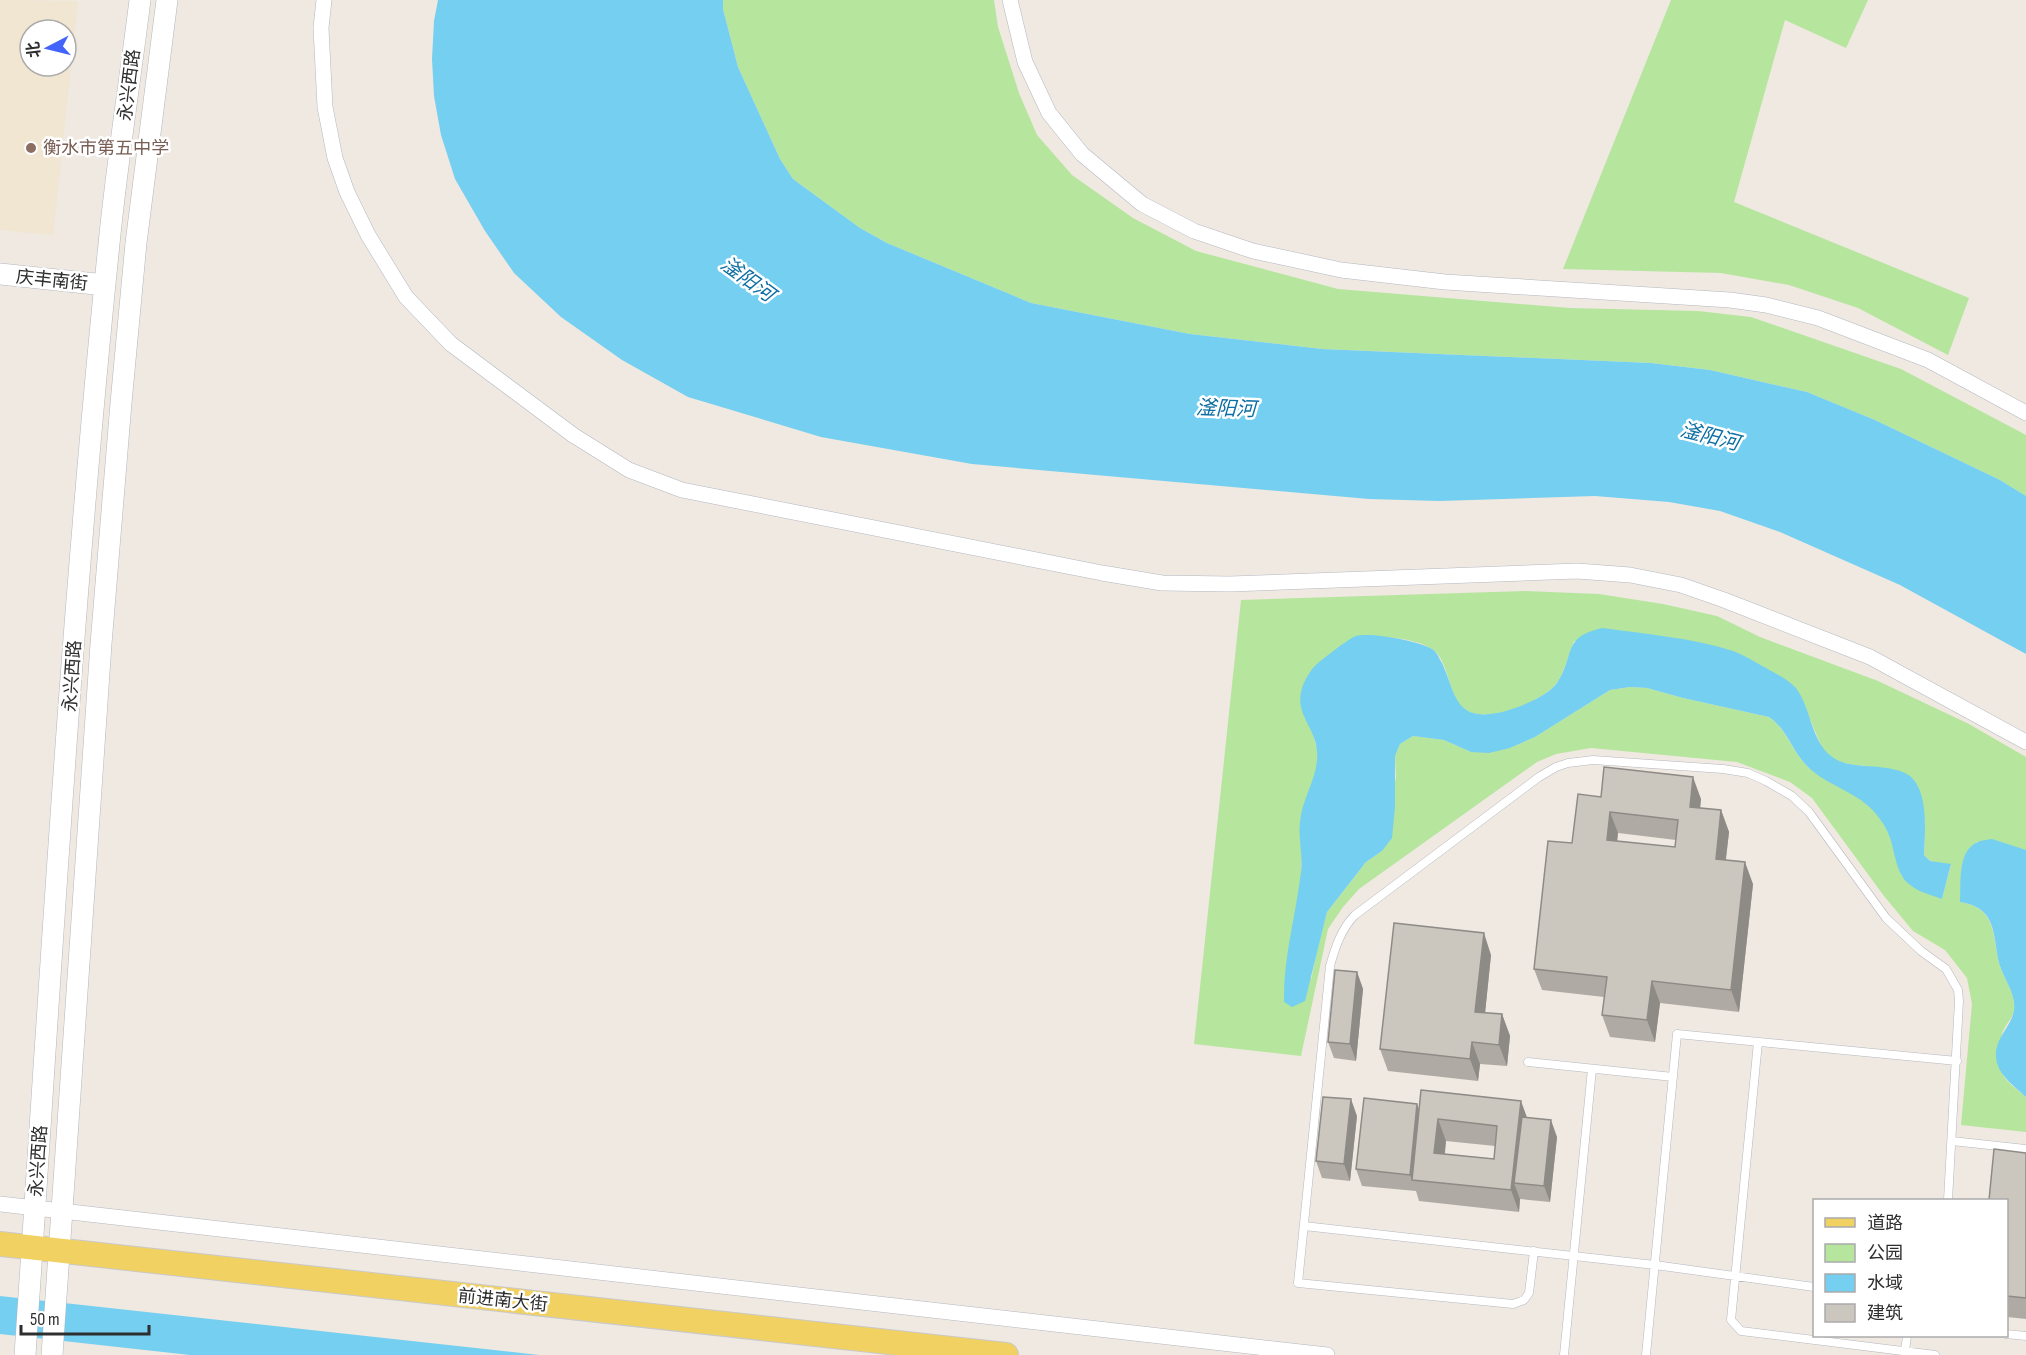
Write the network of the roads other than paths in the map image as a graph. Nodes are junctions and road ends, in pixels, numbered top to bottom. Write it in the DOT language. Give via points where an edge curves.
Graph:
graph roads {
  1 [pos="140,0"];
  2 [pos="167,0"];
  3 [pos="324,0"];
  4 [pos="1010,0"];
  5 [pos="0,274"];
  6 [pos="105,285"];
  7 [pos="2026,413"];
  8 [pos="2026,742"];
  9 [pos="1758,1042"];
  10 [pos="1957,1061"];
  11 [pos="1528,1062"];
  12 [pos="1592,1069"];
  13 [pos="1673,1077"];
  14 [pos="1952,1141"];
  15 [pos="2026,1149"];
  16 [pos="1948,1199"];
  17 [pos="0,1204"];
  18 [pos="35,1208"];
  19 [pos="62,1212"];
  20 [pos="1304,1226"];
  21 [pos="0,1244"];
  22 [pos="33,1247"];
  23 [pos="60,1250"];
  24 [pos="1534,1251"];
  25 [pos="1574,1256"];
  26 [pos="1655,1265"];
  27 [pos="1736,1276"];
  28 [pos="1813,1287"];
  29 [pos="2008,1334"];
  30 [pos="2026,1336"];
  31 [pos="1906,1337"];
  32 [pos="896,1349"];
  33 [pos="1905,1351"];
  34 [pos="25,1355"];
  35 [pos="52,1355"];
  36 [pos="1006,1355"];
  37 [pos="1328,1355"];
  38 [pos="1564,1355"];
  39 [pos="1646,1355"];
  40 [pos="1935,1355"];
  1 -- 6 [label="main road, 永兴西路"];
  2 -- 19 [label="main road, 永兴西路" via="136,243 121,403"];
  3 -- 8 [label="street" via="321,28 326,107 335,158 368,235 406,297 451,344 573,435 629,470 682,490 1161,583 1577,571 1640,577 1681,585 1870,657"];
  4 -- 7 [label="street" via="1025,62 1049,113 1082,154 1142,204 1194,231 1252,251 1341,270 1445,282 1766,305 1818,318 1928,360"];
  5 -- 6 [label="main road, 庆丰南街"];
  6 -- 18 [label="main road, 永兴西路" via="74,641"];
  9 -- 10 [label="lane"];
  9 -- 13 [label="lane" via="1677,1034"];
  9 -- 27 [label="lane"];
  10 -- 14 [label="lane"];
  10 -- 20 [label="lane" via="1959,1001 1954,981 1946,969 1886,918 1809,812 1792,796 1748,773 1723,769 1593,760 1568,763 1539,777 1347,923 1330,966"];
  11 -- 12 [label="lane"];
  12 -- 13 [label="lane"];
  12 -- 25 [label="lane"];
  13 -- 26 [label="lane"];
  14 -- 15 [label="lane"];
  14 -- 16 [label="lane"];
  17 -- 18 [label="street"];
  18 -- 19 [label="street"];
  18 -- 22 [label="main road, 永兴西路"];
  19 -- 23 [label="main road, 永兴西路"];
  19 -- 37 [label="street"];
  20 -- 24 [label="lane"];
  20 -- 24 [label="lane" via="1298,1283 1513,1304 1530,1293"];
  21 -- 22 [label="main road, 前进南大街"];
  22 -- 23 [label="main road, 前进南大街"];
  22 -- 34 [label="main road, 永兴西路"];
  23 -- 32 [label="main road, 前进南大街"];
  23 -- 35 [label="main road, 永兴西路"];
  24 -- 25 [label="lane"];
  25 -- 26 [label="lane"];
  25 -- 38 [label="lane"];
  26 -- 27 [label="lane"];
  26 -- 39 [label="lane"];
  27 -- 28 [label="lane"];
  27 -- 33 [label="lane" via="1731,1320 1740,1331"];
  29 -- 30 [label="lane"];
  31 -- 33 [label="lane"];
  32 -- 36 [label="main road, 前进南大街"];
  33 -- 40 [label="lane"];
}
